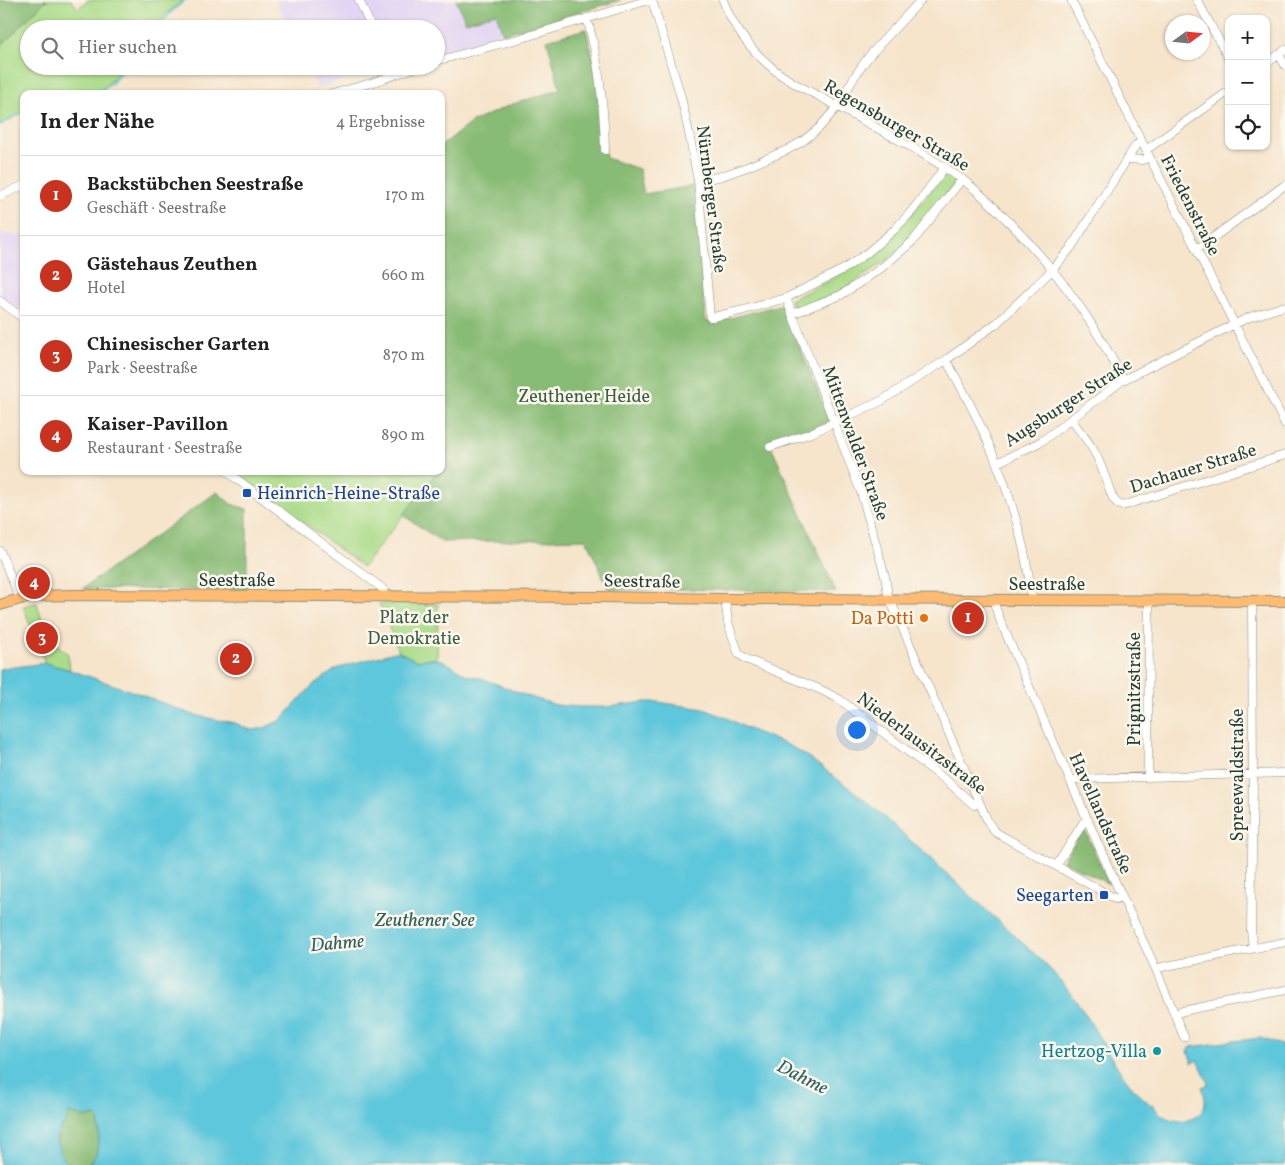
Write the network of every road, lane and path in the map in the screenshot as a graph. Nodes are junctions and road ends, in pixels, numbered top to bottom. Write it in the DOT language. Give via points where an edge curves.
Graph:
graph roads {
  1 [pos="359,0"];
  2 [pos="651,0"];
  3 [pos="722,0"];
  4 [pos="921,0"];
  5 [pos="1071,0"];
  6 [pos="1197,0"];
  7 [pos="587,18"];
  8 [pos="368,20"];
  9 [pos="1225,52"];
  10 [pos="1282,52"];
  11 [pos="445,59"];
  12 [pos="1270,61"];
  13 [pos="1285,64"];
  14 [pos="392,76"];
  15 [pos="345,90"];
  16 [pos="1225,94"];
  17 [pos="837,107"];
  18 [pos="1142,142"];
  19 [pos="605,150"];
  20 [pos="1148,154"];
  21 [pos="1127,159"];
  22 [pos="945,168"];
  23 [pos="962,179"];
  24 [pos="698,181"];
  25 [pos="1285,185"];
  26 [pos="20,187"];
  27 [pos="0,196"];
  28 [pos="1196,248"];
  29 [pos="1052,270"];
  30 [pos="786,298"];
  31 [pos="0,301"];
  32 [pos="1285,306"];
  33 [pos="792,314"];
  34 [pos="20,316"];
  35 [pos="1235,324"];
  36 [pos="946,360"];
  37 [pos="1123,380"];
  38 [pos="1283,413"];
  39 [pos="1072,419"];
  40 [pos="834,422"];
  41 [pos="1285,424"];
  42 [pos="770,447"];
  43 [pos="1285,455"];
  44 [pos="997,463"];
  45 [pos="231,475"];
  46 [pos="0,551"];
  47 [pos="384,596"];
  48 [pos="20,598"];
  49 [pos="725,599"];
  50 [pos="890,600"];
  51 [pos="995,600"];
  52 [pos="1032,600"];
  53 [pos="1150,601"];
  54 [pos="1252,601"];
  55 [pos="1285,601"];
  56 [pos="0,605"];
  57 [pos="1285,773"];
  58 [pos="1252,774"];
  59 [pos="1148,777"];
  60 [pos="1071,782"];
  61 [pos="979,803"];
  62 [pos="1088,820"];
  63 [pos="1057,866"];
  64 [pos="1122,896"];
  65 [pos="1285,942"];
  66 [pos="1252,948"];
  67 [pos="1156,969"];
  68 [pos="1285,990"];
  69 [pos="1175,1014"];
  70 [pos="1184,1037"];
  1 -- 8 [label="street"];
  2 -- 7 [label="street"];
  2 -- 24 [label="street, Nürnberger Straße" via="681,97"];
  3 -- 17 [label="street, Regensburger Straße" via="740,33 771,68"];
  4 -- 17 [label="street" via="869,56"];
  5 -- 18 [label="street, Friedenstraße"];
  6 -- 9 [label="street"];
  7 -- 11 [label="street"];
  7 -- 19 [label="street" via="598,69"];
  10 -- 12 [label="street"];
  10 -- 13 [label="street"];
  14 -- 15 [label="street"];
  16 -- 20 [label="street" via="1152,146"];
  17 -- 22 [label="street, Regensburger Straße"];
  17 -- 24 [label="street" via="819,128 787,150 722,176"];
  18 -- 20 [label="street, Friedenstraße"];
  18 -- 21 [label="street" via="1136,145"];
  20 -- 21 [label="street" via="1144,160"];
  20 -- 28 [label="street, Friedenstraße"];
  21 -- 29 [label="street" via="1070,249"];
  22 -- 23 [label="street, Regensburger Straße"];
  22 -- 30 [label="street" via="912,210 873,248 844,269"];
  23 -- 29 [label="street, Regensburger Straße" via="1018,231"];
  23 -- 33 [label="street" via="913,240 880,269 840,295"];
  24 -- 30 [label="street, Nürnberger Straße" via="710,317"];
  25 -- 28 [label="street"];
  26 -- 27 [label="street"];
  28 -- 35 [label="street, Friedenstraße"];
  29 -- 36 [label="street" via="997,323"];
  29 -- 37 [label="street, Regensburger Straße" via="1111,355"];
  30 -- 33 [label="street, Mittenwalder Straße"];
  31 -- 34 [label="street"];
  32 -- 35 [label="street, Augsburger Straße"];
  33 -- 40 [label="street, Mittenwalder Straße"];
  35 -- 37 [label="street, Augsburger Straße"];
  35 -- 38 [label="street, Friedenstraße"];
  36 -- 40 [label="street" via="884,399"];
  36 -- 44 [label="street"];
  37 -- 39 [label="street, Augsburger Straße"];
  38 -- 41 [label="street, Friedenstraße"];
  39 -- 43 [label="street, Dachauer Straße" via="1092,447 1116,503 1122,506"];
  39 -- 44 [label="street, Augsburger Straße" via="1042,441"];
  40 -- 42 [label="street"];
  40 -- 50 [label="street, Mittenwalder Straße" via="862,492"];
  44 -- 52 [label="street" via="1015,515"];
  45 -- 47 [label="street" via="383,589"];
  46 -- 48 [label="street"];
  47 -- 48 [label="main road, Seestraße" via="45,595"];
  47 -- 49 [label="main road, Seestraße"];
  48 -- 56 [label="main road, Seestraße"];
  49 -- 50 [label="main road, Seestraße"];
  49 -- 61 [label="street, Niederlausitzstraße" via="728,622 739,654 836,697 974,805"];
  50 -- 51 [label="main road, Seestraße"];
  50 -- 61 [label="street, Mittenwalder Straße"];
  51 -- 52 [label="main road, Seestraße"];
  51 -- 60 [label="street, Havellandstraße" via="998,614"];
  52 -- 53 [label="main road, Seestraße"];
  53 -- 54 [label="main road, Seestraße"];
  53 -- 59 [label="street, Prignitzstraße"];
  54 -- 55 [label="main road, Seestraße"];
  54 -- 58 [label="street, Spreewaldstraße"];
  57 -- 58 [label="street"];
  58 -- 59 [label="street"];
  58 -- 66 [label="street, Spreewaldstraße"];
  59 -- 60 [label="street" via="1077,779"];
  60 -- 62 [label="street, Havellandstraße"];
  61 -- 63 [label="street, Niederlausitzstraße" via="995,832"];
  62 -- 63 [label="street"];
  62 -- 64 [label="street, Havellandstraße"];
  63 -- 64 [label="street, Niederlausitzstraße" via="1116,899"];
  64 -- 67 [label="street, Havellandstraße"];
  65 -- 66 [label="street"];
  66 -- 67 [label="street"];
  67 -- 69 [label="street, Havellandstraße"];
  68 -- 69 [label="street"];
  69 -- 70 [label="street, Havellandstraße"];
}
